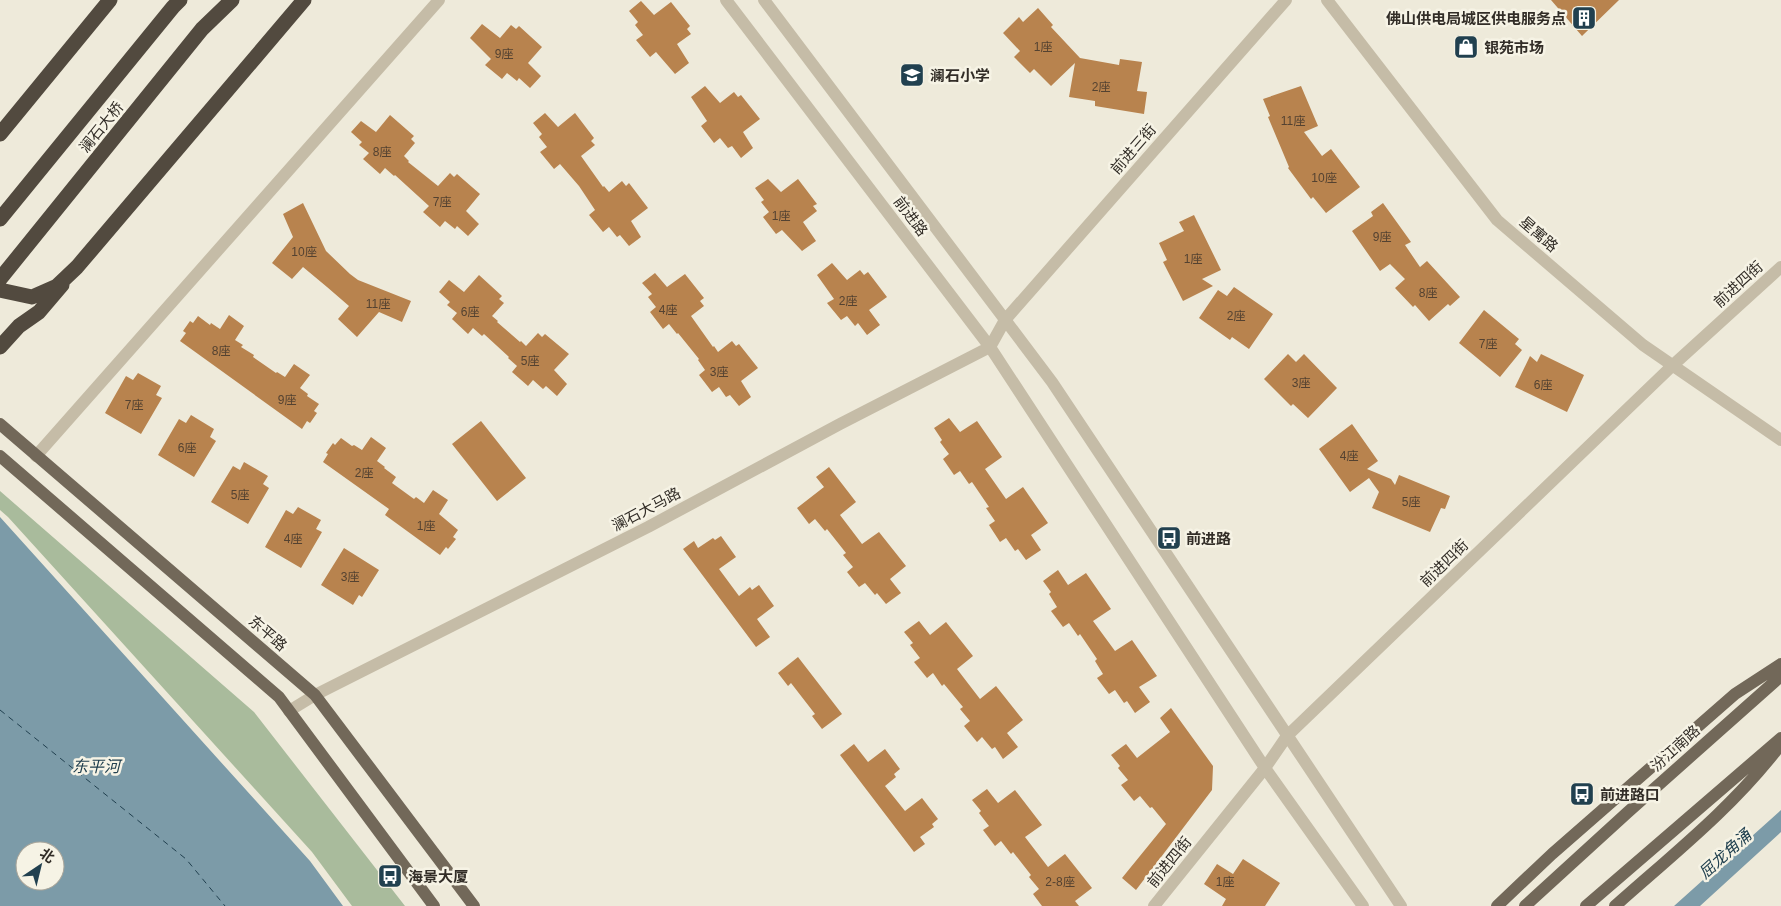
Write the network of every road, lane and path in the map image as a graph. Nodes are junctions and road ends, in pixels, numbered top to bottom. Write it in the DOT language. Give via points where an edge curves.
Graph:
graph roads {
  1 [pos="110,0"];
  2 [pos="180,0"];
  3 [pos="232,0"];
  4 [pos="304,0"];
  5 [pos="439,0"];
  6 [pos="726,0"];
  7 [pos="764,0"];
  8 [pos="1286,0"];
  9 [pos="1327,0"];
  10 [pos="0,134"];
  11 [pos="0,219"];
  12 [pos="77,267"];
  13 [pos="1781,268"];
  14 [pos="0,279"];
  15 [pos="0,290"];
  16 [pos="1005,320"];
  17 [pos="0,347"];
  18 [pos="990,348"];
  19 [pos="1672,366"];
  20 [pos="0,424"];
  21 [pos="1781,440"];
  22 [pos="0,456"];
  23 [pos="36,456"];
  24 [pos="1781,664"];
  25 [pos="1781,676"];
  26 [pos="315,695"];
  27 [pos="289,711"];
  28 [pos="1287,736"];
  29 [pos="1781,738"];
  30 [pos="1781,744"];
  31 [pos="1265,768"];
  32 [pos="434,906"];
  33 [pos="474,906"];
  34 [pos="1154,906"];
  35 [pos="1363,906"];
  36 [pos="1401,906"];
  37 [pos="1497,906"];
  38 [pos="1525,906"];
  39 [pos="1586,906"];
  40 [pos="1615,906"];
  1 -- 10 [label="highway"];
  2 -- 11 [label="highway, 澜石大桥"];
  3 -- 14 [label="highway, 澜石大桥" via="202,30"];
  4 -- 12 [label="highway"];
  5 -- 23 [label="street"];
  6 -- 18 [label="street, 前进路"];
  7 -- 16 [label="street, 前进路"];
  8 -- 16 [label="street, 前进三街"];
  9 -- 19 [label="street, 星寓路" via="1497,220"];
  12 -- 15 [label="highway" via="57,286 32,297"];
  12 -- 17 [label="highway" via="40,312 19,326"];
  13 -- 19 [label="street, 前进四街"];
  16 -- 18 [label="street"];
  16 -- 28 [label="street, 前进路" via="1052,382"];
  18 -- 26 [label="street, 澜石大马路" via="648,527"];
  18 -- 31 [label="street, 前进路"];
  19 -- 21 [label="street, 星寓路"];
  19 -- 28 [label="street, 前进四街"];
  20 -- 23 [label="main road, 东平路"];
  22 -- 27 [label="main road" via="279,697"];
  23 -- 26 [label="main road, 东平路"];
  24 -- 37 [label="main road" via="1735,694"];
  25 -- 38 [label="main road, 汾江南路"];
  26 -- 27 [label="street, 澜石大马路"];
  26 -- 33 [label="main road, 东平路"];
  27 -- 32 [label="main road"];
  28 -- 31 [label="street, 前进四街"];
  28 -- 36 [label="street, 前进路"];
  29 -- 39 [label="main road"];
  30 -- 40 [label="main road" via="1760,771 1725,806"];
  31 -- 34 [label="street, 前进四街"];
  31 -- 35 [label="street, 前进路"];
}
